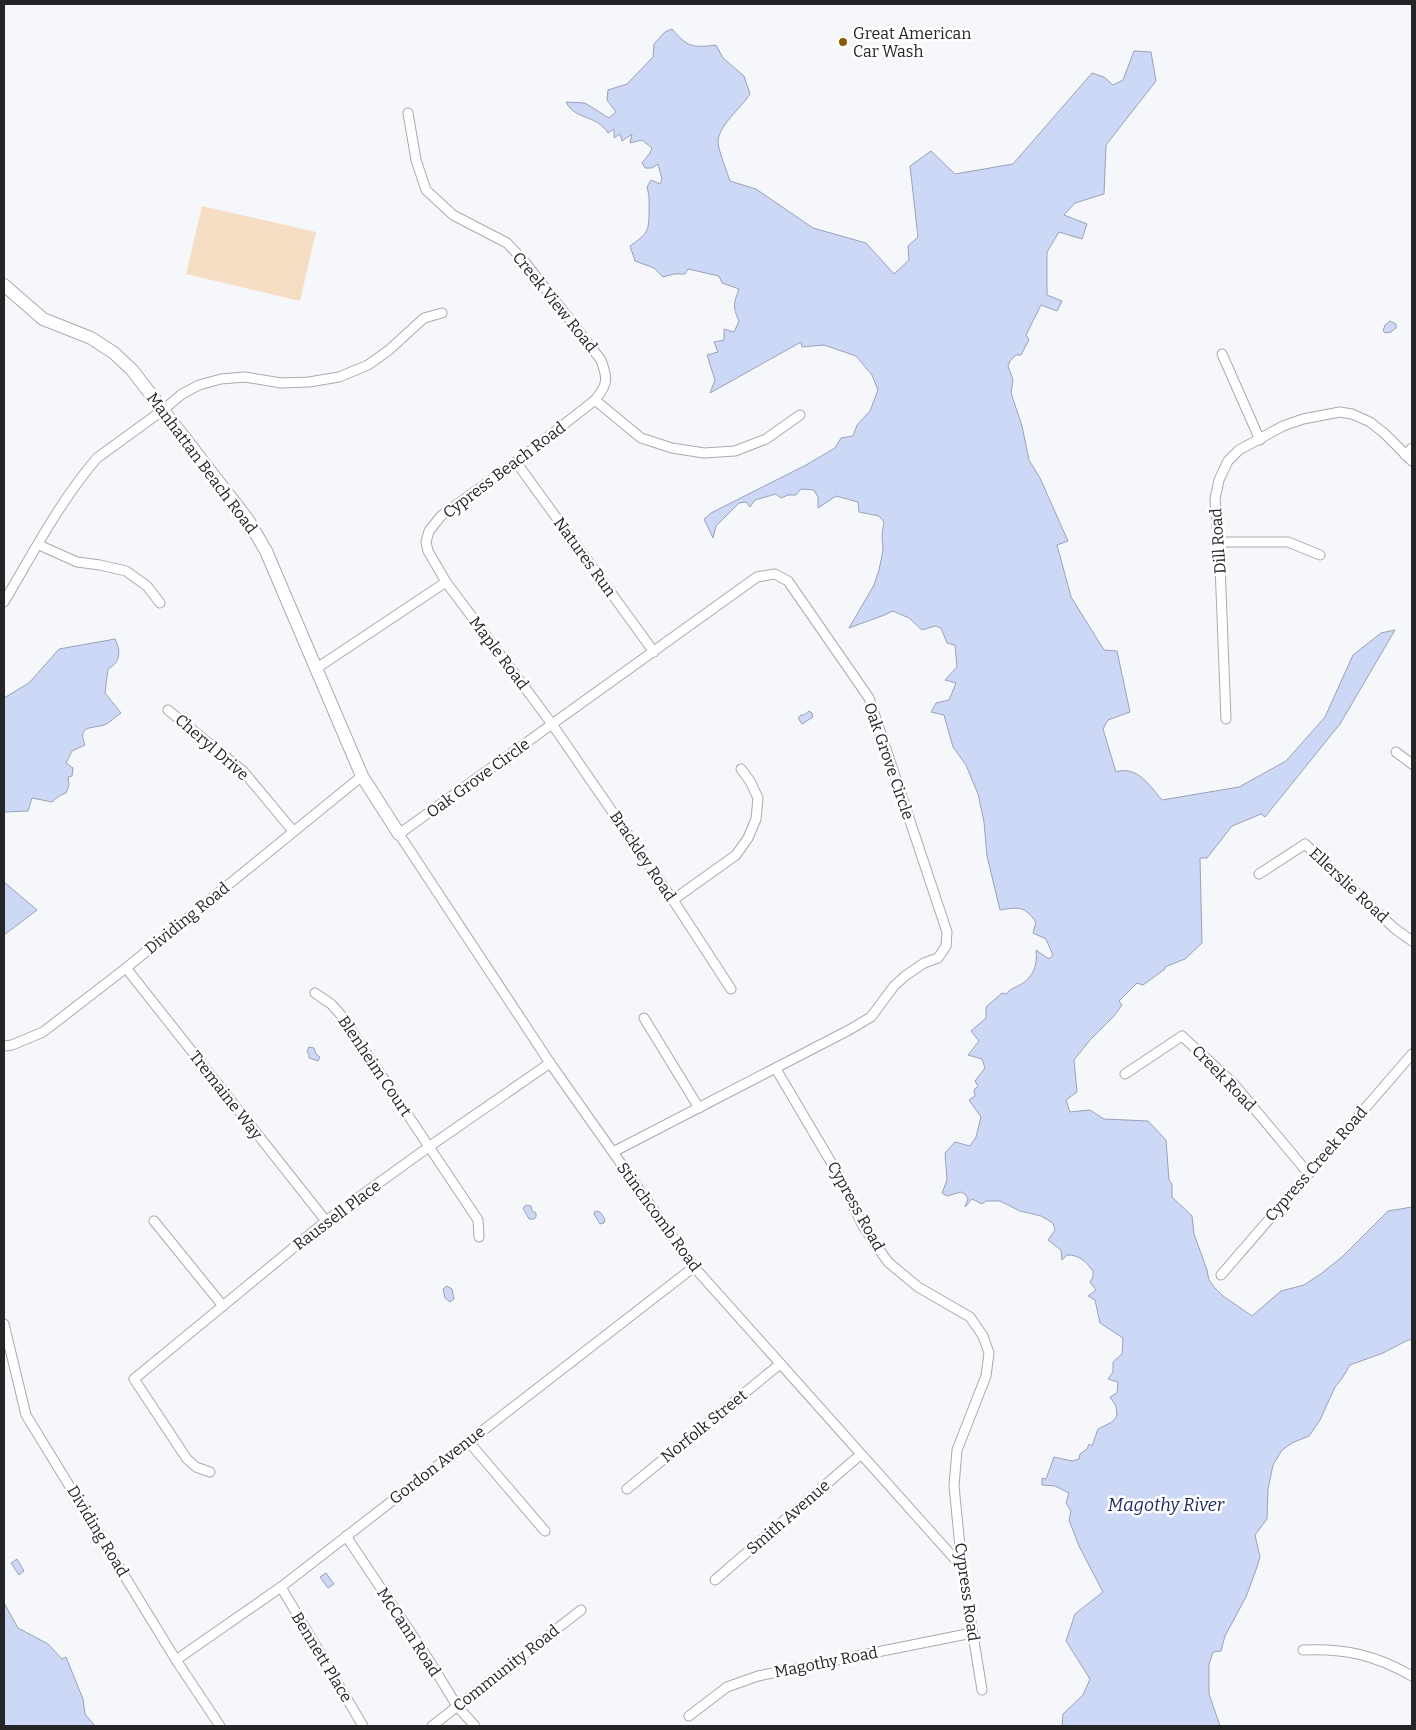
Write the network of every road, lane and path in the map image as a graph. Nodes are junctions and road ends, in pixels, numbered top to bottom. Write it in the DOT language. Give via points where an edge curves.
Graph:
graph roads {
  1 [pos="408,113"];
  2 [pos="4,285"];
  3 [pos="442,313"];
  4 [pos="1222,354"];
  5 [pos="601,360"];
  6 [pos="595,400"];
  7 [pos="163,410"];
  8 [pos="800,416"];
  9 [pos="1260,440"];
  10 [pos="1412,448"];
  11 [pos="1405,455"];
  12 [pos="1412,461"];
  13 [pos="516,462"];
  14 [pos="1219,542"];
  15 [pos="39,545"];
  16 [pos="1320,555"];
  17 [pos="446,582"];
  18 [pos="4,602"];
  19 [pos="160,602"];
  20 [pos="654,652"];
  21 [pos="316,668"];
  22 [pos="168,710"];
  23 [pos="1226,719"];
  24 [pos="552,724"];
  25 [pos="1396,752"];
  26 [pos="1412,764"];
  27 [pos="741,769"];
  28 [pos="362,776"];
  29 [pos="293,831"];
  30 [pos="399,834"];
  31 [pos="1259,874"];
  32 [pos="673,900"];
  33 [pos="1412,941"];
  34 [pos="126,968"];
  35 [pos="731,989"];
  36 [pos="315,993"];
  37 [pos="644,1018"];
  38 [pos="4,1046"];
  39 [pos="1412,1054"];
  40 [pos="550,1062"];
  41 [pos="776,1069"];
  42 [pos="1125,1074"];
  43 [pos="699,1108"];
  44 [pos="430,1146"];
  45 [pos="613,1152"];
  46 [pos="1308,1174"];
  47 [pos="154,1221"];
  48 [pos="326,1221"];
  49 [pos="479,1237"];
  50 [pos="694,1268"];
  51 [pos="1221,1275"];
  52 [pos="223,1306"];
  53 [pos="4,1324"];
  54 [pos="780,1364"];
  55 [pos="468,1442"];
  56 [pos="860,1454"];
  57 [pos="210,1472"];
  58 [pos="628,1489"];
  59 [pos="545,1531"];
  60 [pos="346,1536"];
  61 [pos="962,1567"];
  62 [pos="715,1580"];
  63 [pos="281,1587"];
  64 [pos="581,1610"];
  65 [pos="972,1633"];
  66 [pos="1303,1650"];
  67 [pos="176,1660"];
  68 [pos="1411,1673"];
  69 [pos="982,1690"];
  70 [pos="457,1706"];
  71 [pos="689,1716"];
  72 [pos="220,1726"];
  73 [pos="363,1726"];
  74 [pos="432,1726"];
  75 [pos="475,1726"];
  1 -- 5 [label="street, Creek View Road" via="416,160 426,190 453,215 507,243"];
  2 -- 7 [label="street, Manhattan Beach Road" via="43,319 86,336 114,353 132,370"];
  3 -- 7 [label="street" via="424,318 368,365 339,376 281,383 244,377 220,379 182,394"];
  4 -- 9 [label="street"];
  5 -- 6 [label="street, Cypress Beach Road" via="606,373 606,387"];
  6 -- 8 [label="street" via="641,438 672,448 704,453 735,451 766,439"];
  6 -- 13 [label="street, Cypress Beach Road"];
  7 -- 15 [label="street" via="97,458 75,483"];
  7 -- 21 [label="street, Manhattan Beach Road" via="248,520 266,551"];
  9 -- 11 [label="street, Dill Road" via="1302,419 1345,412 1370,422"];
  9 -- 14 [label="street, Dill Road" via="1232,455 1223,470 1215,499"];
  10 -- 11 [label="street"];
  11 -- 12 [label="street, Dill Road"];
  13 -- 17 [label="street, Cypress Beach Road" via="442,516 429,531 428,551"];
  13 -- 20 [label="street, Natures Run"];
  14 -- 16 [label="street" via="1288,542"];
  14 -- 23 [label="street, Dill Road"];
  15 -- 18 [label="street"];
  15 -- 19 [label="street" via="77,562 126,571 147,586"];
  17 -- 21 [label="street"];
  17 -- 24 [label="street, Maple Road"];
  20 -- 24 [label="street, Oak Grove Circle"];
  20 -- 41 [label="street, Oak Grove Circle" via="757,577 775,574 788,581 869,698 947,932 946,946 938,958 924,963 899,981 872,1016"];
  21 -- 28 [label="street, Manhattan Beach Road"];
  22 -- 29 [label="street, Cheryl Drive" via="243,771"];
  24 -- 30 [label="street, Oak Grove Circle"];
  24 -- 32 [label="street, Brackley Road"];
  25 -- 26 [label="street"];
  27 -- 32 [label="street" via="758,798 756,819 748,838 736,855"];
  28 -- 29 [label="street, Dividing Road"];
  28 -- 30 [label="street, Manhattan Beach Road"];
  29 -- 34 [label="street, Dividing Road"];
  30 -- 40 [label="street, Stinchcomb Road"];
  31 -- 33 [label="street, Ellerslie Road" via="1305,844"];
  32 -- 35 [label="street, Brackley Road"];
  34 -- 38 [label="street, Dividing Road" via="43,1032"];
  34 -- 48 [label="street, Tremaine Way"];
  36 -- 44 [label="street, Blenheim Court" via="341,1015"];
  37 -- 43 [label="street"];
  39 -- 46 [label="street, Cypress Creek Road"];
  40 -- 44 [label="street, Raussell Place"];
  40 -- 45 [label="street, Stinchcomb Road"];
  41 -- 43 [label="street, Oak Grove Circle"];
  41 -- 61 [label="street, Cypress Road" via="838,1174 863,1226 888,1262 918,1287 970,1317 983,1336 989,1353 986,1376 957,1450 954,1486"];
  42 -- 46 [label="street, Creek Road" via="1182,1036 1234,1083"];
  43 -- 45 [label="street, Oak Grove Circle"];
  44 -- 48 [label="street, Raussell Place"];
  44 -- 49 [label="street, Blenheim Court" via="478,1220"];
  45 -- 50 [label="street, Stinchcomb Road"];
  46 -- 51 [label="street, Cypress Creek Road"];
  47 -- 52 [label="street"];
  48 -- 52 [label="street, Raussell Place"];
  50 -- 54 [label="street, Stinchcomb Road"];
  50 -- 55 [label="street, Gordon Avenue"];
  52 -- 57 [label="street, Raussell Place" via="134,1379 187,1459 196,1467"];
  53 -- 67 [label="street, Dividing Road" via="26,1415"];
  54 -- 56 [label="street, Stinchcomb Road"];
  54 -- 58 [label="street, Norfolk Street"];
  55 -- 59 [label="street"];
  55 -- 60 [label="street, Gordon Avenue"];
  56 -- 61 [label="street, Stinchcomb Road"];
  56 -- 62 [label="street, Smith Avenue"];
  60 -- 63 [label="street, Gordon Avenue"];
  60 -- 70 [label="street, McCann Road"];
  61 -- 65 [label="street, Cypress Road"];
  63 -- 67 [label="street, Gordon Avenue"];
  63 -- 73 [label="street, Bennett Place"];
  64 -- 70 [label="street, Community Road"];
  65 -- 69 [label="street, Cypress Road"];
  65 -- 71 [label="street, Magothy Road" via="758,1676 728,1686"];
  66 -- 68 [label="street" via="1344,1650"];
  67 -- 72 [label="street, Dividing Road"];
  70 -- 74 [label="street, Community Road"];
  70 -- 75 [label="street, McCann Road"];
}
